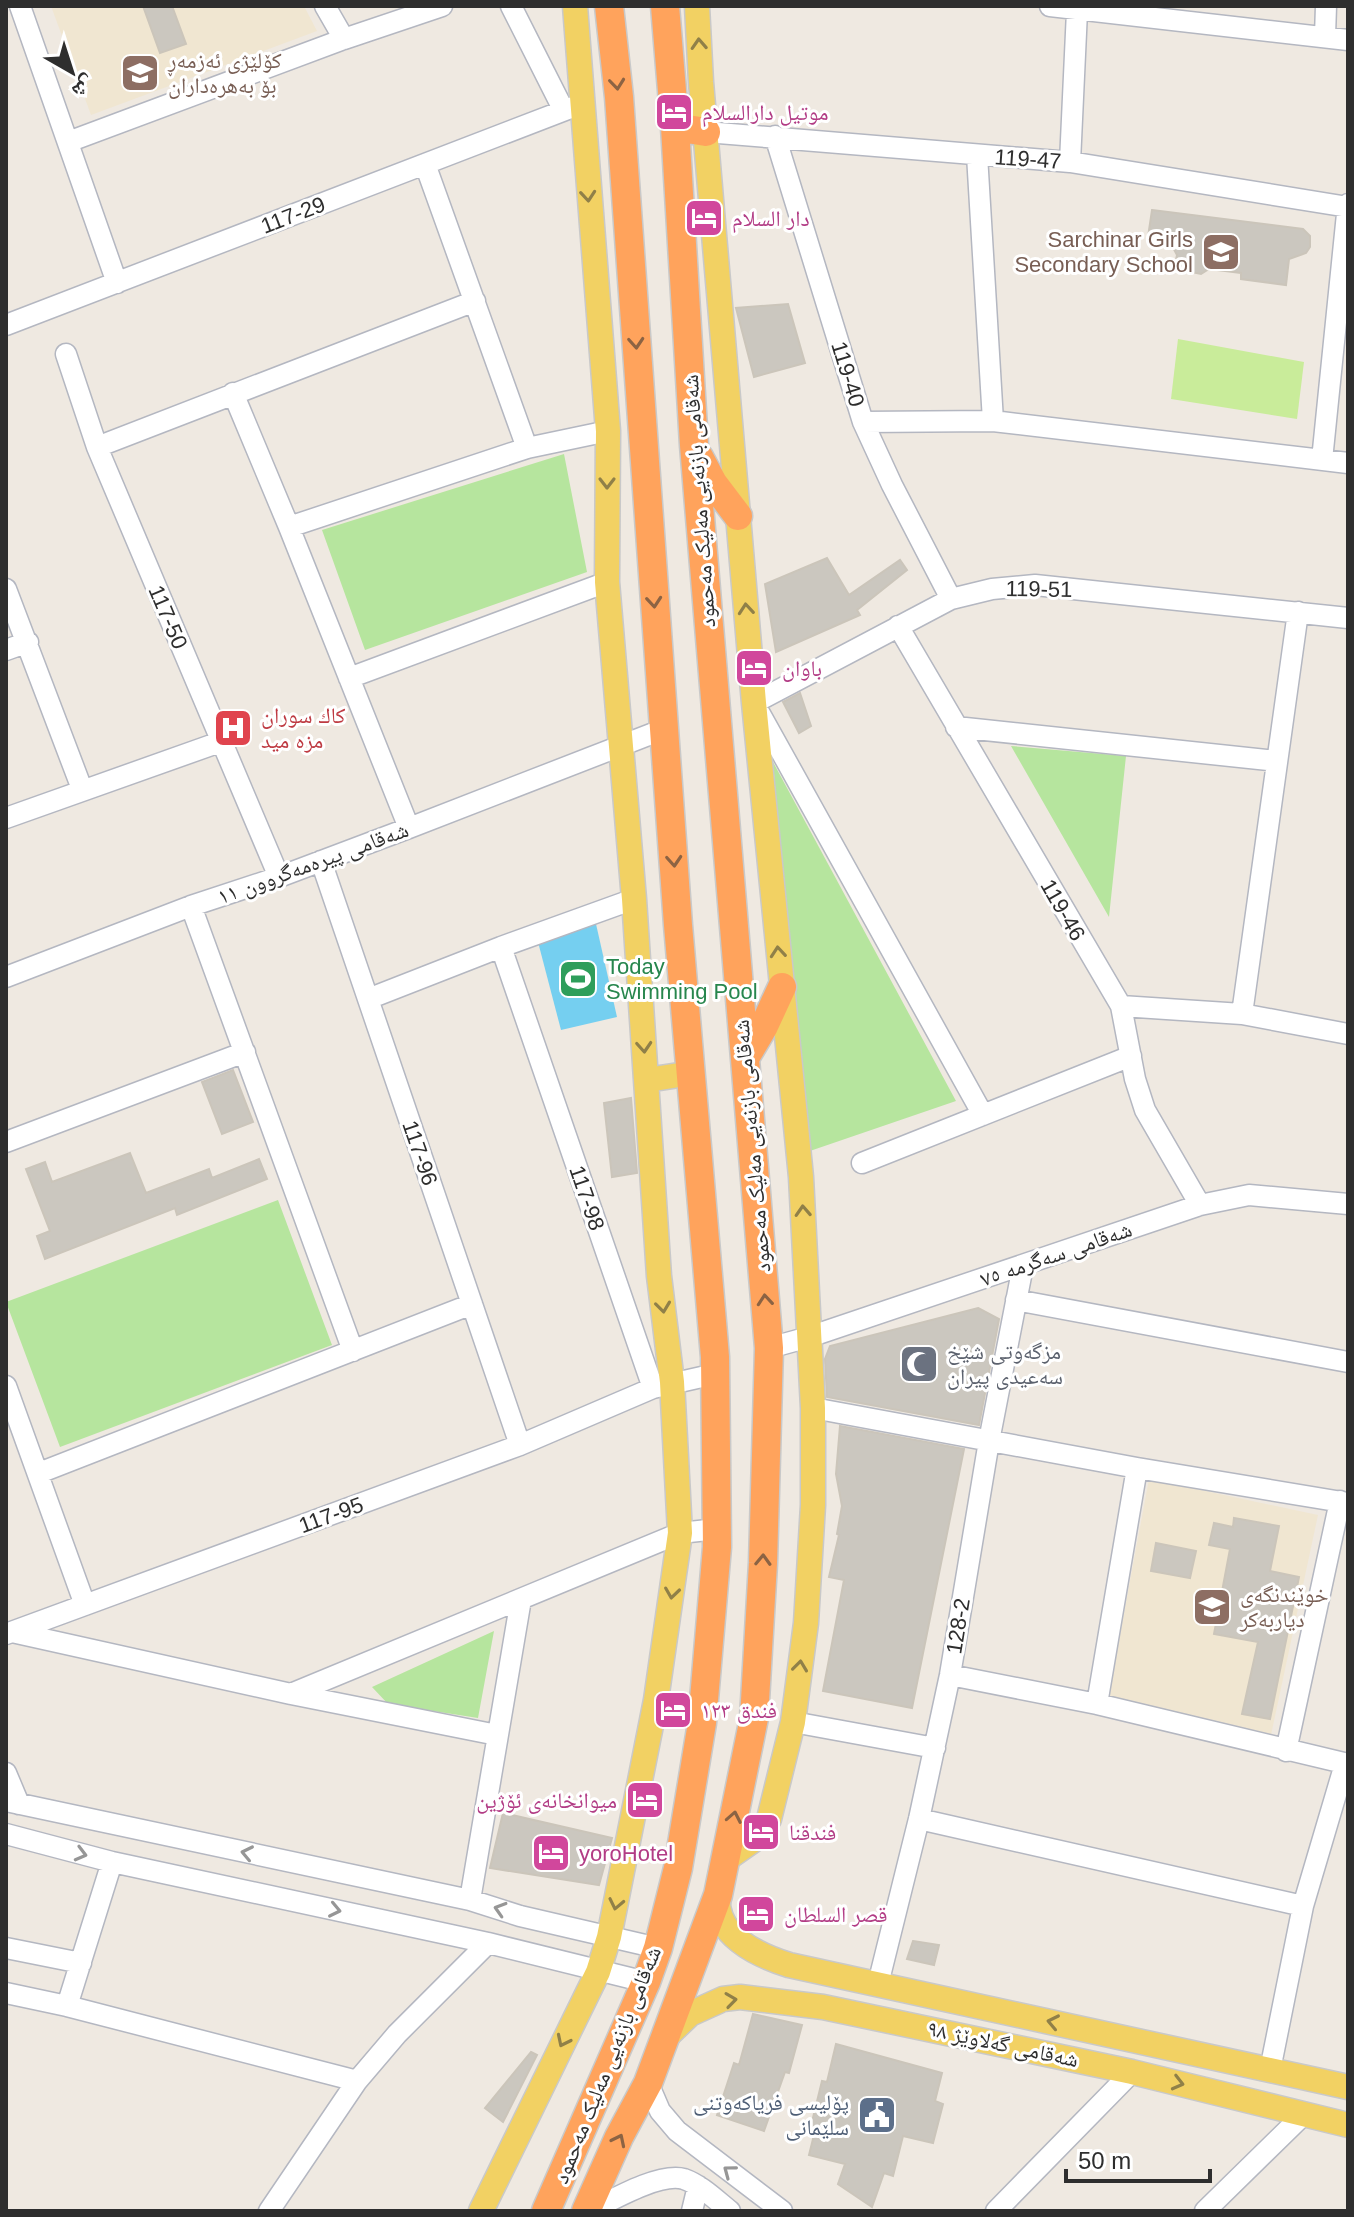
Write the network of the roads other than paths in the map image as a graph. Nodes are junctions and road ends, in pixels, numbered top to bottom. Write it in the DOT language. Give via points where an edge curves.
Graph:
graph roads {
  1 [pos="20,6"];
  2 [pos="325,6"];
  3 [pos="442,6"];
  4 [pos="511,6"];
  5 [pos="575,6"];
  6 [pos="609,6"];
  7 [pos="665,6"];
  8 [pos="697,6"];
  9 [pos="1050,6"];
  10 [pos="1326,6"];
  11 [pos="1077,11"];
  12 [pos="1325,36"];
  13 [pos="344,39"];
  14 [pos="1348,40"];
  15 [pos="572,107"];
  16 [pos="675,127"];
  17 [pos="706,132"];
  18 [pos="775,136"];
  19 [pos="68,142"];
  20 [pos="977,155"];
  21 [pos="1070,162"];
  22 [pos="425,164"];
  23 [pos="1348,205"];
  24 [pos="117,283"];
  25 [pos="475,301"];
  26 [pos="6,325"];
  27 [pos="66,354"];
  28 [pos="233,393"];
  29 [pos="993,421"];
  30 [pos="863,422"];
  31 [pos="608,431"];
  32 [pos="694,445"];
  33 [pos="97,447"];
  34 [pos="527,448"];
  35 [pos="1322,460"];
  36 [pos="1348,463"];
  37 [pos="738,516"];
  38 [pos="289,527"];
  39 [pos="607,582"];
  40 [pos="6,589"];
  41 [pos="951,599"];
  42 [pos="1298,612"];
  43 [pos="1348,618"];
  44 [pos="898,626"];
  45 [pos="28,642"];
  46 [pos="6,650"];
  47 [pos="349,678"];
  48 [pos="754,703"];
  49 [pos="956,727"];
  50 [pos="664,729"];
  51 [pos="220,742"];
  52 [pos="619,747"];
  53 [pos="1277,761"];
  54 [pos="82,789"];
  55 [pos="6,818"];
  56 [pos="409,828"];
  57 [pos="321,861"];
  58 [pos="279,877"];
  59 [pos="634,899"];
  60 [pos="191,906"];
  61 [pos="501,947"];
  62 [pos="6,977"];
  63 [pos="782,987"];
  64 [pos="368,999"];
  65 [pos="1121,1006"];
  66 [pos="1242,1014"];
  67 [pos="1348,1034"];
  68 [pos="245,1052"];
  69 [pos="1131,1056"];
  70 [pos="745,1058"];
  71 [pos="692,1073"];
  72 [pos="647,1080"];
  73 [pos="983,1115"];
  74 [pos="6,1142"];
  75 [pos="862,1163"];
  76 [pos="1348,1204"];
  77 [pos="1200,1205"];
  78 [pos="1023,1266"];
  79 [pos="1016,1300"];
  80 [pos="472,1304"];
  81 [pos="809,1337"];
  82 [pos="769,1348"];
  83 [pos="353,1351"];
  84 [pos="1348,1362"];
  85 [pos="715,1374"];
  86 [pos="662,1385"];
  87 [pos="6,1386"];
  88 [pos="813,1408"];
  89 [pos="989,1441"];
  90 [pos="520,1445"];
  91 [pos="1137,1468"];
  92 [pos="39,1473"];
  93 [pos="1344,1502"];
  94 [pos="717,1529"];
  95 [pos="680,1533"];
  96 [pos="521,1599"];
  97 [pos="85,1605"];
  98 [pos="9,1633"];
  99 [pos="950,1675"];
  100 [pos="291,1694"];
  101 [pos="1097,1704"];
  102 [pos="793,1722"];
  103 [pos="497,1735"];
  104 [pos="935,1748"];
  105 [pos="1286,1751"];
  106 [pos="1346,1764"];
  107 [pos="6,1773"];
  108 [pos="12,1802"];
  109 [pos="919,1819"];
  110 [pos="6,1834"];
  111 [pos="725,1860"];
  112 [pos="112,1862"];
  113 [pos="718,1895"];
  114 [pos="470,1900"];
  115 [pos="1303,1906"];
  116 [pos="609,1937"];
  117 [pos="488,1943"];
  118 [pos="6,1948"];
  119 [pos="658,1948"];
  120 [pos="81,1963"];
  121 [pos="598,1972"];
  122 [pos="646,1982"];
  123 [pos="878,1984"];
  124 [pos="6,1993"];
  125 [pos="67,2006"];
  126 [pos="1117,2036"];
  127 [pos="665,2038"];
  128 [pos="1107,2066"];
  129 [pos="1270,2070"];
  130 [pos="1132,2072"];
  131 [pos="357,2081"];
  132 [pos="648,2083"];
  133 [pos="1348,2087"];
  134 [pos="1303,2115"];
  135 [pos="1348,2125"];
  136 [pos="698,2186"];
  137 [pos="269,2211"];
  138 [pos="481,2211"];
  139 [pos="546,2211"];
  140 [pos="588,2211"];
  141 [pos="692,2211"];
  142 [pos="730,2211"];
  143 [pos="782,2211"];
  144 [pos="996,2211"];
  145 [pos="1205,2211"];
  1 -- 19 [label="street"];
  2 -- 13 [label="street"];
  3 -- 13 [label="street"];
  4 -- 15 [label="street"];
  5 -- 15 [label="main road"];
  6 -- 50 [label="highway, شەقامی بازنەیی مەلیک مەحمود, one-way"];
  7 -- 16 [label="highway, شەقامی بازنەیی مەلیک مەحمود"];
  17 -- 8 [label="main road, one-way"];
  9 -- 11 [label="street"];
  10 -- 12 [label="street"];
  11 -- 12 [label="street"];
  11 -- 21 [label="street"];
  12 -- 14 [label="street"];
  13 -- 19 [label="street"];
  15 -- 22 [label="street, 117-29"];
  15 -- 31 [label="main road, one-way"];
  16 -- 17 [label="highway"];
  16 -- 32 [label="highway, شەقامی بازنەیی مەلیک مەحمود"];
  17 -- 18 [label="street, 119-47"];
  17 -- 37 [label="main road"];
  18 -- 20 [label="street, 119-47"];
  18 -- 30 [label="street, 119-40"];
  19 -- 24 [label="street"];
  20 -- 21 [label="street, 119-47"];
  20 -- 29 [label="street"];
  21 -- 23 [label="street, 119-47"];
  22 -- 24 [label="street, 117-29"];
  22 -- 25 [label="street"];
  23 -- 35 [label="street"];
  24 -- 26 [label="street, 117-29"];
  25 -- 28 [label="street"];
  25 -- 34 [label="street"];
  27 -- 33 [label="street, 117-50"];
  28 -- 33 [label="street"];
  28 -- 38 [label="street"];
  29 -- 30 [label="street"];
  29 -- 35 [label="street"];
  30 -- 41 [label="street, 119-40"];
  31 -- 34 [label="street"];
  31 -- 39 [label="main road, one-way"];
  32 -- 37 [label="highway"];
  32 -- 70 [label="highway, شەقامی بازنەیی مەلیک مەحمود"];
  33 -- 51 [label="street, 117-50"];
  34 -- 38 [label="street"];
  35 -- 36 [label="street"];
  48 -- 37 [label="main road, one-way"];
  38 -- 47 [label="street"];
  39 -- 47 [label="street"];
  39 -- 52 [label="main road"];
  40 -- 45 [label="street"];
  41 -- 42 [label="street, 119-51" via="1035,585"];
  41 -- 44 [label="street, 119-51"];
  42 -- 43 [label="street, 119-51"];
  42 -- 53 [label="street"];
  44 -- 48 [label="street, 119-51"];
  44 -- 49 [label="street, 119-46"];
  45 -- 46 [label="street"];
  45 -- 54 [label="street"];
  47 -- 56 [label="street"];
  63 -- 48 [label="main road, one-way"];
  48 -- 73 [label="street"];
  49 -- 53 [label="street"];
  49 -- 65 [label="street, 119-46"];
  50 -- 52 [label="street, شەقامی پیرەمەگروون ١١"];
  50 -- 71 [label="highway, شەقامی بازنەیی مەلیک مەحمود, one-way"];
  51 -- 54 [label="street"];
  51 -- 58 [label="street, 117-50"];
  52 -- 56 [label="street, شەقامی پیرەمەگروون ١١"];
  52 -- 59 [label="main road"];
  53 -- 66 [label="street"];
  54 -- 55 [label="street"];
  56 -- 57 [label="street, شەقامی پیرەمەگروون ١١"];
  57 -- 58 [label="street, شەقامی پیرەمەگروون ١١"];
  57 -- 64 [label="street, 117-96"];
  58 -- 60 [label="street, شەقامی پیرەمەگروون ١١"];
  59 -- 61 [label="street"];
  59 -- 72 [label="main road, one-way"];
  60 -- 62 [label="street, شەقامی پیرەمەگروون ١١"];
  60 -- 68 [label="street"];
  61 -- 64 [label="street"];
  61 -- 86 [label="street, 117-98"];
  63 -- 70 [label="highway"];
  81 -- 63 [label="main road, one-way" via="801,1177"];
  64 -- 80 [label="street, 117-96"];
  65 -- 66 [label="street"];
  65 -- 69 [label="street, 119-46"];
  66 -- 67 [label="street"];
  68 -- 74 [label="street"];
  68 -- 83 [label="street"];
  69 -- 73 [label="street"];
  69 -- 77 [label="street, 119-46" via="1145,1110"];
  82 -- 70 [label="highway, شەقامی بازنەیی مەلیک مەحمود, one-way"];
  71 -- 72 [label="main road"];
  71 -- 85 [label="highway, شەقامی بازنەیی مەلیک مەحمود"];
  72 -- 86 [label="main road, one-way"];
  73 -- 75 [label="street"];
  76 -- 77 [label="street, شەقامی سەگرمە ٧٥" via="1249,1195"];
  77 -- 78 [label="street, شەقامی سەگرمە ٧٥"];
  78 -- 79 [label="street, 128-2"];
  78 -- 81 [label="street, شەقامی سەگرمە ٧٥"];
  79 -- 84 [label="street"];
  79 -- 89 [label="street, 128-2"];
  80 -- 83 [label="street"];
  80 -- 90 [label="street, 117-96"];
  81 -- 82 [label="street, شەقامی سەگرمە ٧٥"];
  81 -- 88 [label="main road"];
  111 -- 82 [label="highway, شەقامی بازنەیی مەلیک مەحمود, one-way" via="754,1718"];
  83 -- 92 [label="street"];
  85 -- 86 [label="street"];
  85 -- 94 [label="highway, شەقامی بازنەیی مەلیک مەحمود"];
  86 -- 90 [label="street, 117-95"];
  86 -- 95 [label="main road"];
  87 -- 92 [label="street"];
  88 -- 89 [label="street"];
  102 -- 88 [label="main road, one-way" via="807,1608"];
  89 -- 91 [label="street"];
  89 -- 99 [label="street, 128-2"];
  90 -- 97 [label="street, 117-95"];
  91 -- 93 [label="street"];
  91 -- 101 [label="street"];
  92 -- 97 [label="street"];
  93 -- 105 [label="street"];
  94 -- 95 [label="street"];
  94 -- 119 [label="highway, شەقامی بازنەیی مەلیک مەحمود" via="702,1723 678,1868"];
  95 -- 96 [label="street"];
  95 -- 116 [label="main road, one-way" via="656,1700"];
  96 -- 100 [label="street"];
  96 -- 103 [label="street"];
  97 -- 98 [label="street, 117-95"];
  98 -- 100 [label="street"];
  99 -- 101 [label="street"];
  99 -- 104 [label="street, 128-2"];
  100 -- 103 [label="street"];
  101 -- 105 [label="street"];
  102 -- 104 [label="street"];
  102 -- 111 [label="main road" via="769,1819 746,1847"];
  103 -- 114 [label="street"];
  104 -- 109 [label="street, 128-2"];
  105 -- 106 [label="street"];
  106 -- 115 [label="street"];
  107 -- 108 [label="street"];
  114 -- 108 [label="street, one-way"];
  109 -- 115 [label="street"];
  109 -- 123 [label="street, 128-2"];
  110 -- 112 [label="street, one-way"];
  111 -- 113 [label="highway, شەقامی بازنەیی مەلیک مەحمود"];
  112 -- 117 [label="street, one-way"];
  112 -- 120 [label="street"];
  113 -- 123 [label="main road, شەقامی گەلاوێژ ٩٨" via="726,1927 754,1951 789,1965"];
  113 -- 127 [label="highway, شەقامی بازنەیی مەلیک مەحمود"];
  116 -- 114 [label="street, one-way"];
  115 -- 129 [label="street"];
  116 -- 119 [label="street"];
  116 -- 121 [label="main road"];
  117 -- 121 [label="street"];
  117 -- 131 [label="street"];
  118 -- 120 [label="street"];
  119 -- 122 [label="highway, شەقامی بازنەیی مەلیک مەحمود"];
  120 -- 125 [label="street"];
  121 -- 122 [label="street"];
  121 -- 138 [label="main road, one-way"];
  122 -- 139 [label="highway, شەقامی بازنەیی مەلیک مەحمود"];
  126 -- 123 [label="main road, شەقامی گەلاوێژ ٩٨, one-way"];
  124 -- 125 [label="street"];
  125 -- 131 [label="street"];
  126 -- 128 [label="main road" via="1103,2048"];
  126 -- 129 [label="main road, شەقامی گەلاوێژ ٩٨"];
  127 -- 128 [label="main road, شەقامی گەلاوێژ ٩٨, one-way" via="706,2005 740,1997 823,2007"];
  127 -- 132 [label="highway, شەقامی بازنەیی مەلیک مەحمود"];
  128 -- 130 [label="main road, شەقامی گەلاوێژ ٩٨"];
  129 -- 133 [label="main road, شەقامی گەلاوێژ ٩٨"];
  130 -- 134 [label="main road, شەقامی گەلاوێژ ٩٨, one-way"];
  130 -- 144 [label="street"];
  131 -- 137 [label="street"];
  140 -- 132 [label="highway, شەقامی بازنەیی مەلیک مەحمود, one-way"];
  143 -- 132 [label="street, one-way" via="677,2131 660,2111"];
  134 -- 135 [label="main road, شەقامی گەلاوێژ ٩٨"];
  134 -- 145 [label="street"];
  136 -- 140 [label="street" via="669,2178"];
  136 -- 141 [label="street"];
  136 -- 142 [label="street"];
}
